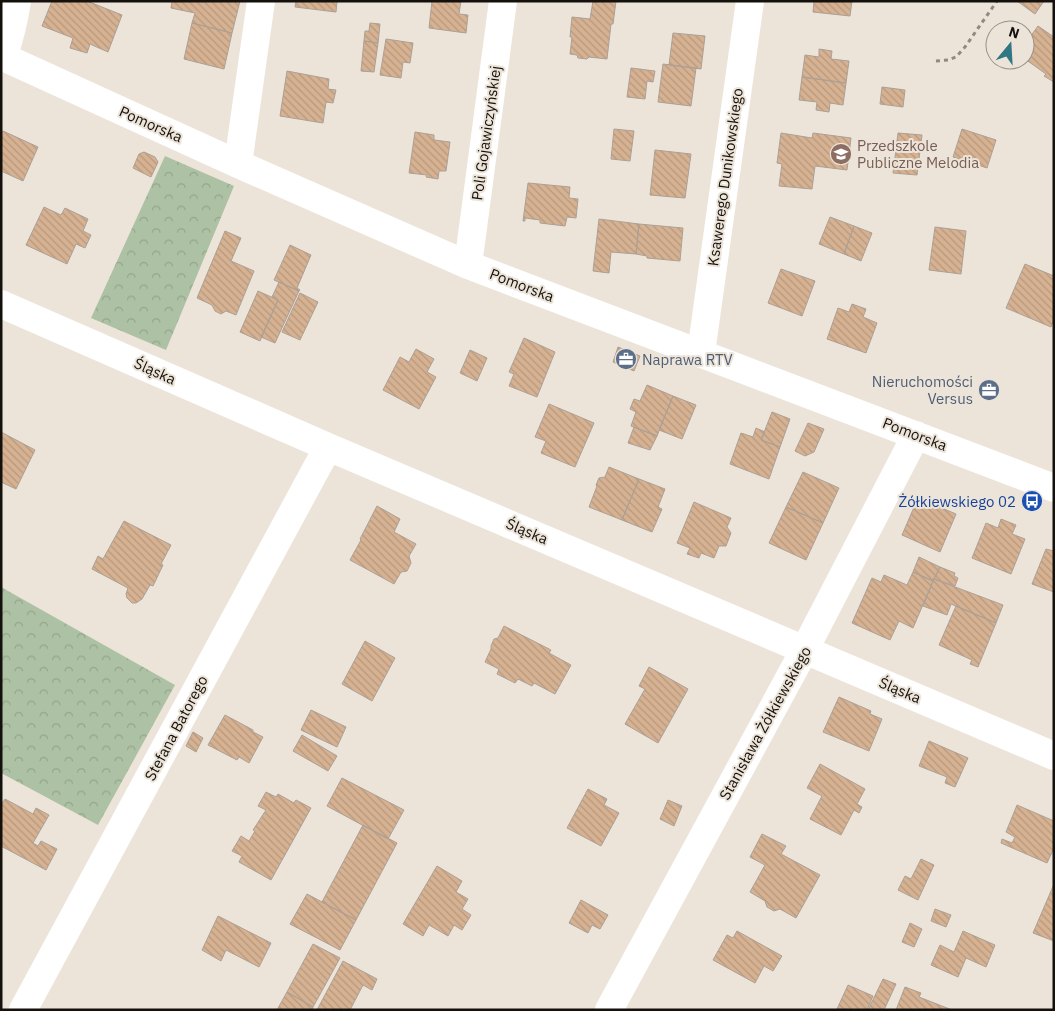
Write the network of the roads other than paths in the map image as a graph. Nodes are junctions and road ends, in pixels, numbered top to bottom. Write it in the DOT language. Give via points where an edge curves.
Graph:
graph roads {
  1 [pos="17,1"];
  2 [pos="261,1"];
  3 [pos="503,1"];
  4 [pos="750,1"];
  5 [pos="2,57"];
  6 [pos="238,164"];
  7 [pos="468,265"];
  8 [pos="1,304"];
  9 [pos="701,353"];
  10 [pos="916,435"];
  11 [pos="328,447"];
  12 [pos="1054,488"];
  13 [pos="805,649"];
  14 [pos="1054,756"];
  15 [pos="24,1010"];
  16 [pos="609,1010"];
  1 -- 5 [label="street"];
  2 -- 6 [label="street"];
  3 -- 7 [label="street, Poli Gojawiczyńskiej"];
  4 -- 9 [label="street, Ksawerego Dunikowskiego"];
  5 -- 6 [label="street, Pomorska"];
  6 -- 7 [label="street, Pomorska"];
  7 -- 9 [label="street, Pomorska"];
  8 -- 11 [label="street, Śląska"];
  9 -- 10 [label="street, Pomorska"];
  10 -- 12 [label="street, Pomorska"];
  10 -- 13 [label="street, Stanisława Żółkiewskiego"];
  11 -- 13 [label="street, Śląska"];
  11 -- 15 [label="street, Stefana Batorego"];
  13 -- 14 [label="street, Śląska"];
  13 -- 16 [label="street, Stanisława Żółkiewskiego"];
}
